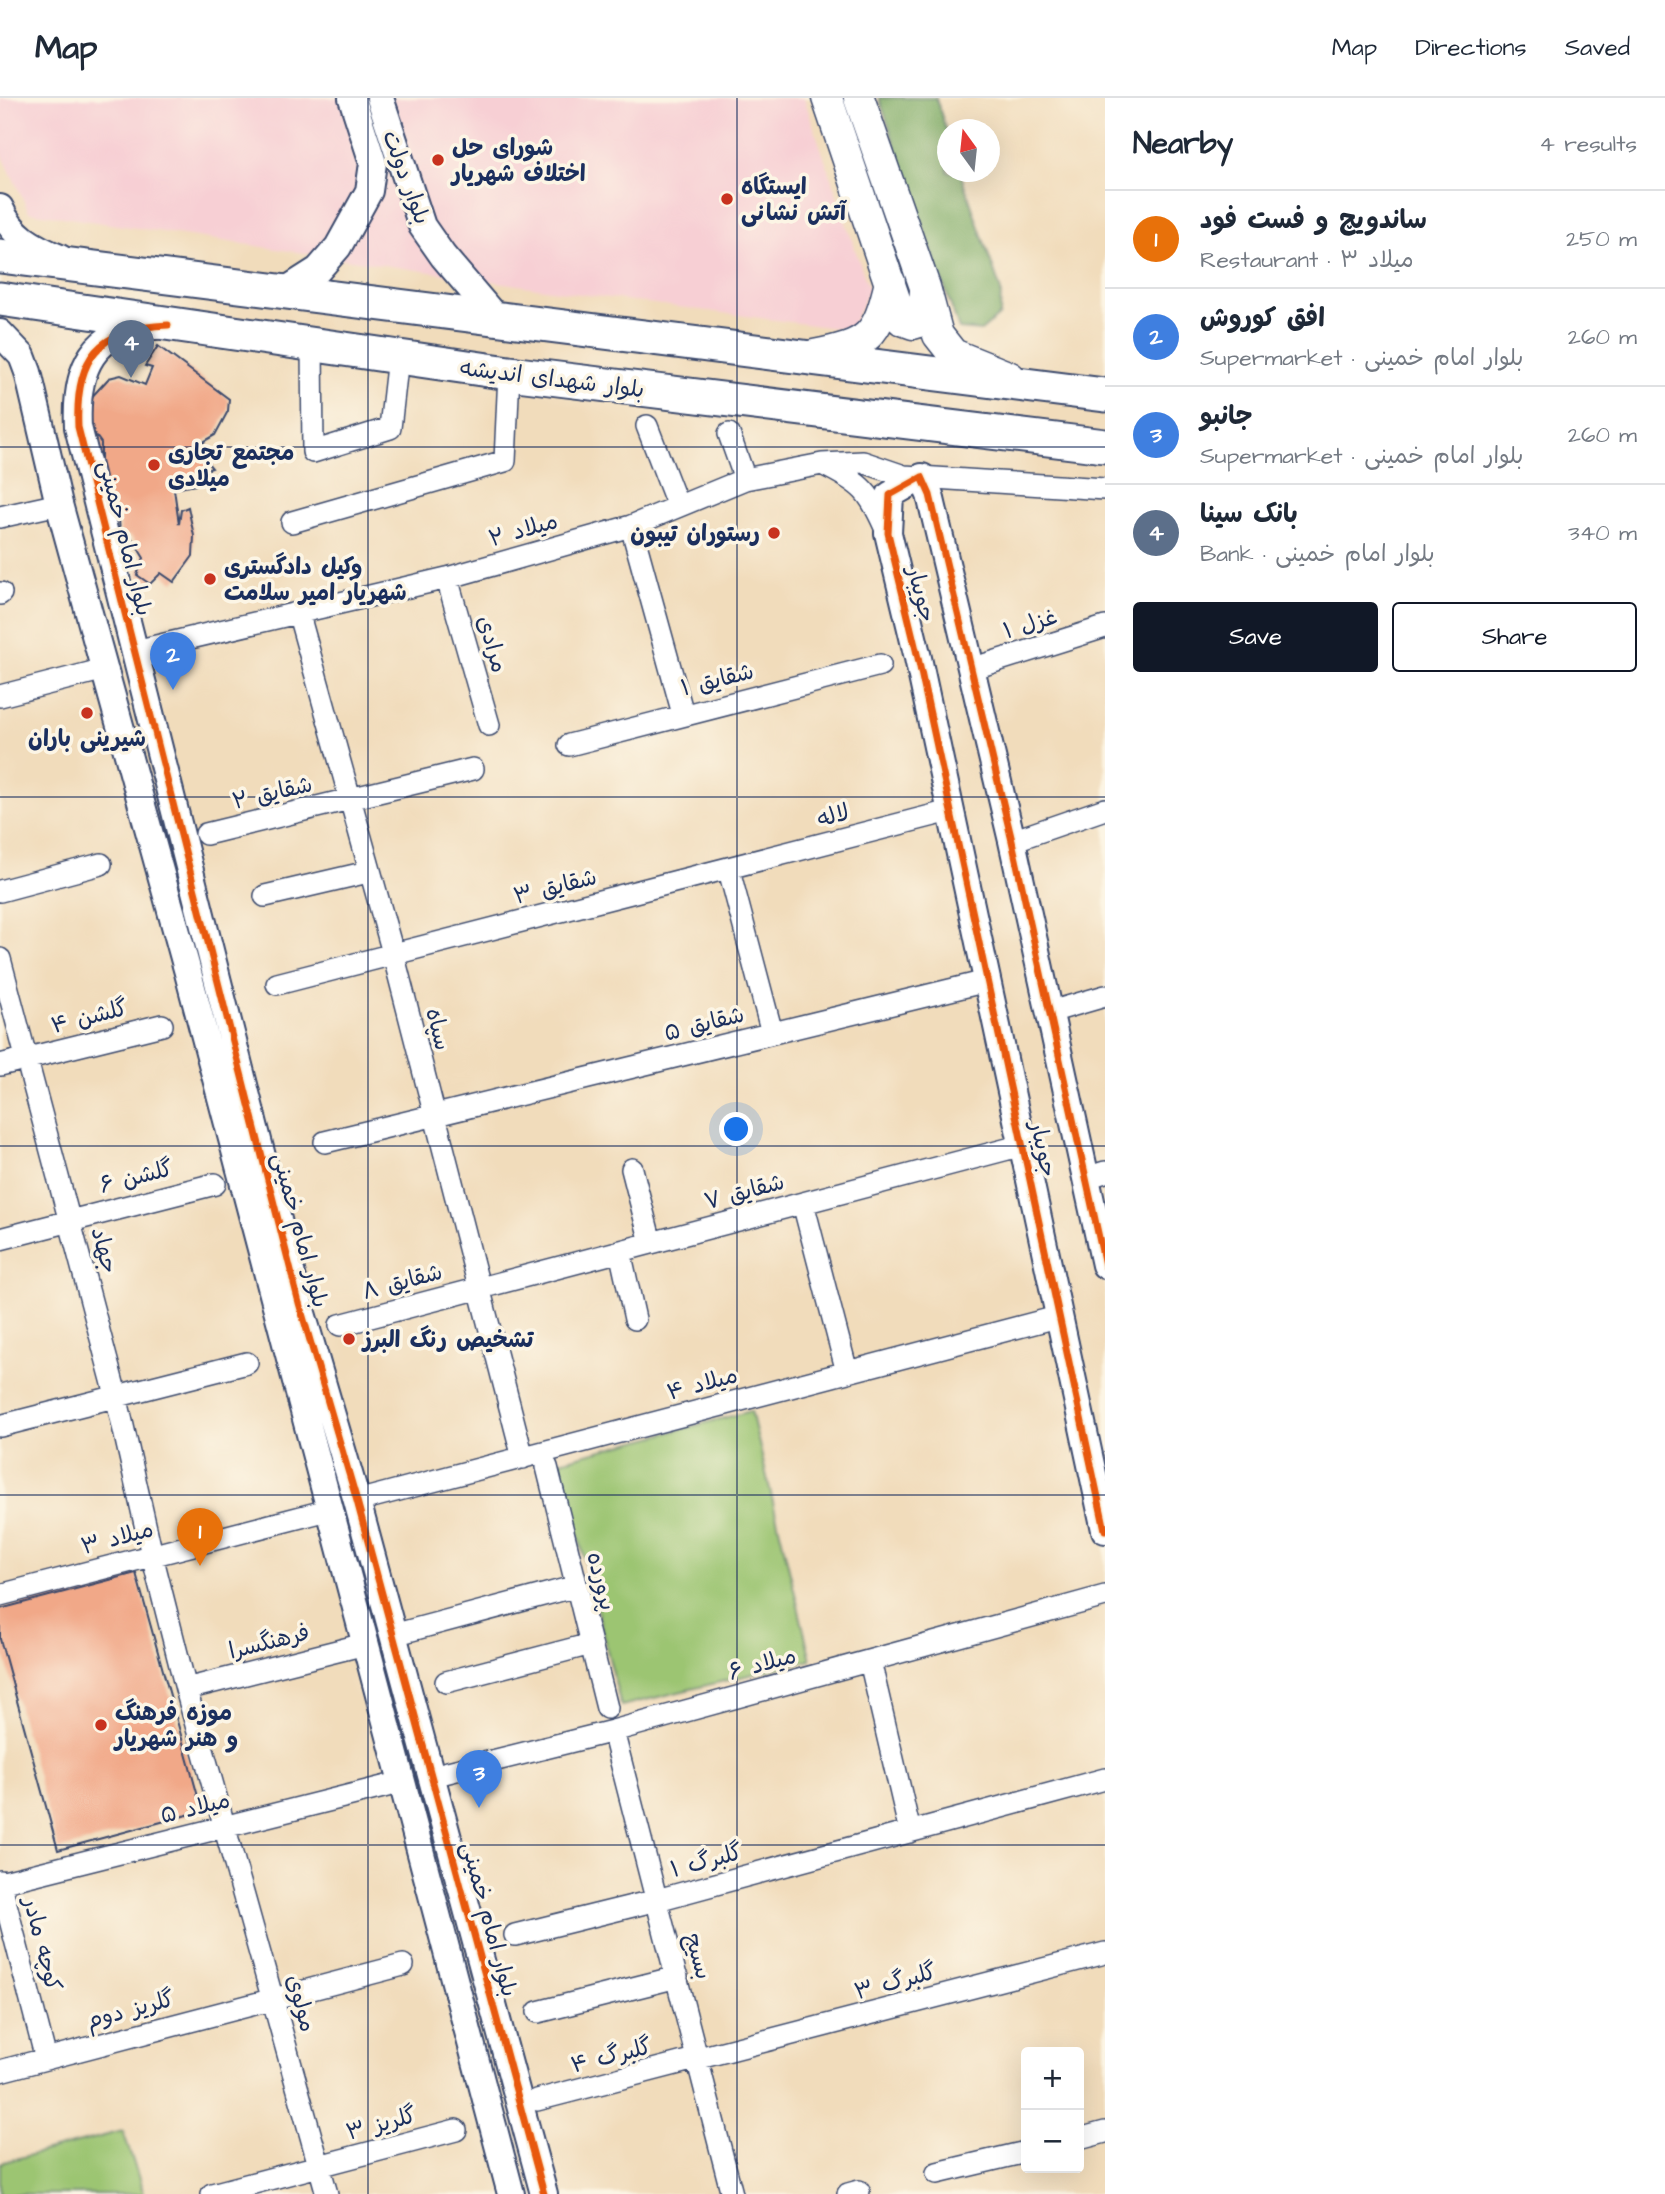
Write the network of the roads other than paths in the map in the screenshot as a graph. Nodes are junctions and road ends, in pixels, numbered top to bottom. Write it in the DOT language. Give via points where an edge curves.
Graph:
graph roads {
  1 [pos="352,98"];
  2 [pos="827,98"];
  3 [pos="859,98"];
  4 [pos="383,99"];
  5 [pos="0,208"];
  6 [pos="0,256"];
  7 [pos="84,269"];
  8 [pos="890,281"];
  9 [pos="925,287"];
  10 [pos="285,291"];
  11 [pos="0,299"];
  12 [pos="495,317"];
  13 [pos="168,326"];
  14 [pos="0,333"];
  15 [pos="312,345"];
  16 [pos="398,357"];
  17 [pos="800,358"];
  18 [pos="509,373"];
  19 [pos="1030,385"];
  20 [pos="1105,395"];
  21 [pos="647,426"];
  22 [pos="78,427"];
  23 [pos="729,434"];
  24 [pos="43,437"];
  25 [pos="1105,446"];
  26 [pos="822,464"];
  27 [pos="922,477"];
  28 [pos="746,479"];
  29 [pos="1105,489"];
  30 [pos="59,504"];
  31 [pos="677,504"];
  32 [pos="0,517"];
  33 [pos="292,523"];
  34 [pos="631,526"];
  35 [pos="888,533"];
  36 [pos="447,578"];
  37 [pos="299,615"];
  38 [pos="1105,627"];
  39 [pos="135,651"];
  40 [pos="880,665"];
  41 [pos="971,668"];
  42 [pos="105,669"];
  43 [pos="0,696"];
  44 [pos="683,714"];
  45 [pos="489,725"];
  46 [pos="569,745"];
  47 [pos="473,769"];
  48 [pos="350,801"];
  49 [pos="1105,809"];
  50 [pos="950,811"];
  51 [pos="205,834"];
  52 [pos="1012,841"];
  53 [pos="101,864"];
  54 [pos="729,870"];
  55 [pos="368,872"];
  56 [pos="0,891"];
  57 [pos="265,895"];
  58 [pos="393,953"];
  59 [pos="0,959"];
  60 [pos="987,981"];
  61 [pos="277,984"];
  62 [pos="1105,996"];
  63 [pos="1050,1013"];
  64 [pos="162,1025"];
  65 [pos="772,1033"];
  66 [pos="29,1058"];
  67 [pos="0,1065"];
  68 [pos="433,1116"];
  69 [pos="325,1142"];
  70 [pos="1023,1145"];
  71 [pos="632,1169"];
  72 [pos="1096,1175"];
  73 [pos="215,1184"];
  74 [pos="803,1203"];
  75 [pos="71,1220"];
  76 [pos="0,1239"];
  77 [pos="651,1243"];
  78 [pos="620,1251"];
  79 [pos="1105,1265"];
  80 [pos="478,1288"];
  81 [pos="1061,1316"];
  82 [pos="635,1319"];
  83 [pos="340,1325"];
  84 [pos="247,1363"];
  85 [pos="848,1372"];
  86 [pos="116,1395"];
  87 [pos="0,1426"];
  88 [pos="523,1458"];
  89 [pos="547,1467"];
  90 [pos="357,1501"];
  91 [pos="328,1510"];
  92 [pos="1105,1530"];
  93 [pos="152,1555"];
  94 [pos="577,1586"];
  95 [pos="0,1595"];
  96 [pos="1105,1596"];
  97 [pos="393,1635"];
  98 [pos="365,1644"];
  99 [pos="591,1644"];
  100 [pos="870,1661"];
  101 [pos="446,1682"];
  102 [pos="186,1689"];
  103 [pos="607,1708"];
  104 [pos="613,1731"];
  105 [pos="432,1776"];
  106 [pos="1105,1779"];
  107 [pos="402,1782"];
  108 [pos="225,1826"];
  109 [pos="910,1832"];
  110 [pos="0,1882"];
  111 [pos="657,1900"];
  112 [pos="515,1935"];
  113 [pos="1105,1953"];
  114 [pos="403,1965"];
  115 [pos="677,1977"];
  116 [pos="273,1998"];
  117 [pos="538,2012"];
  118 [pos="46,2059"];
  119 [pos="698,2061"];
  120 [pos="0,2071"];
  121 [pos="537,2101"];
  122 [pos="456,2130"];
  123 [pos="1105,2132"];
  124 [pos="1084,2138"];
  125 [pos="1021,2152"];
  126 [pos="320,2167"];
  127 [pos="937,2173"];
  128 [pos="212,2194"];
  129 [pos="327,2194"];
  130 [pos="511,2194"];
  131 [pos="544,2194"];
  132 [pos="732,2194"];
  1 -- 10 [label="street, بلوار دولت" via="373,163 369,191 338,247 318,270"];
  2 -- 8 [label="main road"];
  3 -- 9 [label="main road"];
  4 -- 12 [label="street, بلوار دولت" via="422,226"];
  5 -- 7 [label="street" via="14,231 30,245"];
  6 -- 7 [label="main road"];
  7 -- 10 [label="main road"];
  8 -- 9 [label="main road" via="902,320 913,324 923,321"];
  8 -- 17 [label="main road" via="881,320 869,336 851,347"];
  9 -- 19 [label="main road" via="937,335 953,354"];
  10 -- 12 [label="main road"];
  11 -- 13 [label="main road, بلوار شهدای اندیشه"];
  12 -- 17 [label="main road"];
  13 -- 15 [label="main road, بلوار شهدای اندیشه"];
  13 -- 22 [label="street, بلوار امام خمینی" via="129,330 95,351 79,380"];
  14 -- 24 [label="street, بلوار امام خمینی" via="22,356"];
  15 -- 16 [label="main road, بلوار شهدای اندیشه"];
  15 -- 16 [label="street" via="313,452 390,428"];
  16 -- 18 [label="main road, بلوار شهدای اندیشه"];
  17 -- 19 [label="main road"];
  18 -- 25 [label="main road, بلوار شهدای اندیشه"];
  18 -- 33 [label="street" via="505,461"];
  19 -- 20 [label="main road"];
  21 -- 31 [label="street"];
  22 -- 24 [label="street" via="66,410 54,407 45,417"];
  22 -- 39 [label="street, بلوار امام خمینی"];
  23 -- 28 [label="street"];
  24 -- 30 [label="street, بلوار امام خمینی"];
  26 -- 27 [label="street, میلاد ۲" via="863,462"];
  26 -- 28 [label="street, میلاد ۲"];
  26 -- 35 [label="street" via="857,481 873,498"];
  27 -- 29 [label="street, میلاد ۲"];
  27 -- 35 [label="street, جویبار" via="890,495"];
  27 -- 41 [label="street, جویبار"];
  28 -- 31 [label="street, میلاد ۲"];
  30 -- 32 [label="street"];
  30 -- 42 [label="street, بلوار امام خمینی"];
  31 -- 34 [label="street, میلاد ۲"];
  34 -- 36 [label="street, میلاد ۲"];
  34 -- 44 [label="street"];
  35 -- 50 [label="street, جویبار"];
  36 -- 37 [label="street, میلاد ۲"];
  36 -- 45 [label="street, مرادی"];
  37 -- 39 [label="street, میلاد ۲"];
  37 -- 48 [label="street, سپاه"];
  38 -- 41 [label="street, غزل ۱"];
  39 -- 90 [label="street, بلوار امام خمینی" via="299,1303"];
  40 -- 44 [label="street, شقایق ۱"];
  41 -- 52 [label="street, جویبار"];
  42 -- 43 [label="street"];
  42 -- 91 [label="street, بلوار امام خمینی"];
  44 -- 46 [label="street, شقایق ۱"];
  47 -- 48 [label="street"];
  48 -- 51 [label="street, شقایق ۲"];
  48 -- 55 [label="street, سپاه"];
  49 -- 52 [label="street"];
  50 -- 54 [label="street, لاله"];
  50 -- 60 [label="street, جویبار"];
  52 -- 63 [label="street, جویبار"];
  53 -- 56 [label="street"];
  54 -- 58 [label="street, شقایق ۳"];
  54 -- 65 [label="street"];
  55 -- 57 [label="street"];
  55 -- 58 [label="street, سپاه"];
  58 -- 61 [label="street, شقایق ۳"];
  58 -- 68 [label="street, سپاه"];
  59 -- 66 [label="street, جهاد"];
  60 -- 65 [label="street, شقایق ۵"];
  60 -- 70 [label="street, جویبار"];
  62 -- 63 [label="street"];
  63 -- 72 [label="street, جویبار"];
  64 -- 66 [label="street, گلشن ۴"];
  65 -- 68 [label="street, شقایق ۵"];
  66 -- 67 [label="street, گلشن ۴"];
  66 -- 75 [label="street, جهاد"];
  68 -- 69 [label="street, شقایق ۵"];
  68 -- 80 [label="street, سپاه"];
  70 -- 74 [label="street, شقایق ۷"];
  70 -- 81 [label="street, جویبار"];
  71 -- 77 [label="street"];
  72 -- 79 [label="street, جویبار"];
  73 -- 75 [label="street, گلشن ۶"];
  74 -- 77 [label="street, شقایق ۷"];
  74 -- 85 [label="street"];
  75 -- 76 [label="street, گلشن ۶"];
  75 -- 86 [label="street, جهاد"];
  77 -- 78 [label="street, شقایق ۷"];
  78 -- 80 [label="street, شقایق ۷"];
  78 -- 82 [label="street"];
  80 -- 83 [label="street, شقایق ۸"];
  80 -- 88 [label="street, سپاه"];
  81 -- 85 [label="street, میلاد ۴"];
  81 -- 92 [label="street, جویبار"];
  84 -- 86 [label="street"];
  85 -- 88 [label="street, میلاد ۴"];
  86 -- 87 [label="street"];
  86 -- 93 [label="street, جهاد"];
  88 -- 90 [label="street, میلاد ۴"];
  89 -- 94 [label="street, پرورده"];
  90 -- 91 [label="street"];
  90 -- 97 [label="street, بلوار امام خمینی"];
  91 -- 93 [label="street, میلاد ۳"];
  91 -- 98 [label="street, بلوار امام خمینی"];
  93 -- 95 [label="street, میلاد ۳"];
  93 -- 102 [label="street"];
  94 -- 97 [label="street"];
  94 -- 99 [label="street, پرورده"];
  96 -- 100 [label="street, میلاد ۶"];
  97 -- 105 [label="street, بلوار امام خمینی"];
  98 -- 102 [label="street, فرهنگسرا"];
  98 -- 107 [label="street, بلوار امام خمینی"];
  99 -- 101 [label="street"];
  99 -- 103 [label="street, پرورده"];
  100 -- 104 [label="street, میلاد ۶"];
  100 -- 109 [label="street"];
  102 -- 108 [label="street"];
  104 -- 105 [label="street, میلاد ۶"];
  104 -- 111 [label="street, بسیج"];
  105 -- 107 [label="street"];
  105 -- 131 [label="street, بلوار امام خمینی"];
  106 -- 109 [label="street, گلبرگ ۱"];
  107 -- 108 [label="street, میلاد ۵"];
  107 -- 130 [label="street, بلوار امام خمینی"];
  108 -- 110 [label="street, میلاد ۵"];
  108 -- 116 [label="street, مولوی"];
  109 -- 111 [label="street, گلبرگ ۱"];
  110 -- 118 [label="street, کوچه مادر"];
  111 -- 112 [label="street, گلبرگ ۱"];
  111 -- 115 [label="street, بسیج"];
  113 -- 119 [label="street, گلبرگ ۳"];
  114 -- 116 [label="street, گلریز دوم"];
  115 -- 117 [label="street"];
  115 -- 119 [label="street, بسیج"];
  116 -- 118 [label="street, گلریز دوم"];
  116 -- 126 [label="street, مولوی"];
  118 -- 120 [label="street, گلریز دوم"];
  119 -- 121 [label="street, گلبرگ ۴"];
  119 -- 132 [label="street, بسیج"];
  122 -- 126 [label="street, گلریز ۳"];
  123 -- 124 [label="street"];
  125 -- 127 [label="street"];
  126 -- 128 [label="street, گلریز ۳"];
  126 -- 129 [label="street, مولوی"];
}
